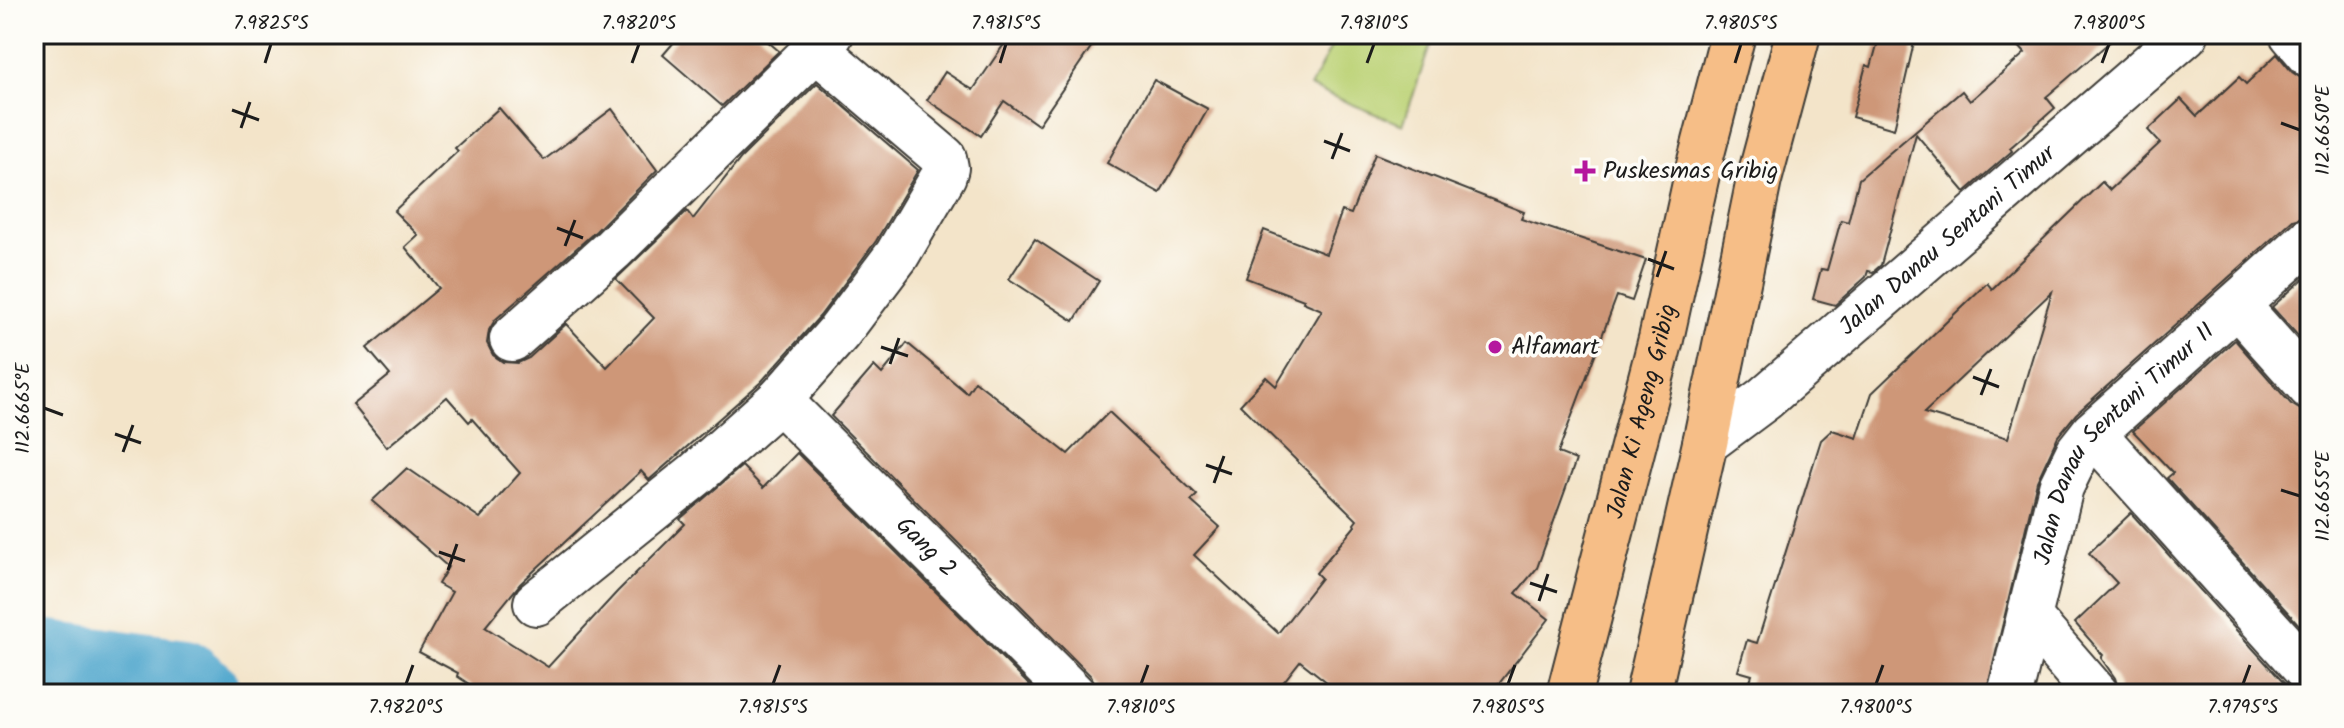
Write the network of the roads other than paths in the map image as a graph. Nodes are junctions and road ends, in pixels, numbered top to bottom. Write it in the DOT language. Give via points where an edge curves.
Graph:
graph roads {
  1 [pos="1733,34"];
  2 [pos="1798,34"];
  3 [pos="2186,34"];
  4 [pos="2292,34"];
  5 [pos="824,42"];
  6 [pos="2310,55"];
  7 [pos="2310,239"];
  8 [pos="2237,305"];
  9 [pos="512,339"];
  10 [pos="2310,387"];
  11 [pos="779,400"];
  12 [pos="2093,433"];
  13 [pos="1705,443"];
  14 [pos="536,603"];
  15 [pos="2030,618"];
  16 [pos="2310,674"];
  17 [pos="1073,694"];
  18 [pos="1569,694"];
  19 [pos="1648,694"];
  20 [pos="2010,694"];
  21 [pos="2096,694"];
  1 -- 18 [label="main road, Jalan Ki Ageng Gribig"];
  2 -- 13 [label="main road" via="1759,180"];
  3 -- 13 [label="street, Jalan Danau Sentani Timur" via="1764,399"];
  4 -- 6 [label="street"];
  5 -- 9 [label="street" via="613,249"];
  5 -- 11 [label="street" via="944,158 946,168 897,255"];
  7 -- 8 [label="street, Jalan Danau Sentani Timur II"];
  8 -- 10 [label="street"];
  8 -- 12 [label="street, Jalan Danau Sentani Timur II"];
  11 -- 14 [label="street"];
  11 -- 17 [label="street, Gang 2"];
  12 -- 15 [label="street, Jalan Danau Sentani Timur II" via="2061,487"];
  12 -- 16 [label="street"];
  13 -- 19 [label="main road"];
  15 -- 20 [label="street, Jalan Danau Sentani Timur II"];
  15 -- 21 [label="street"];
}
